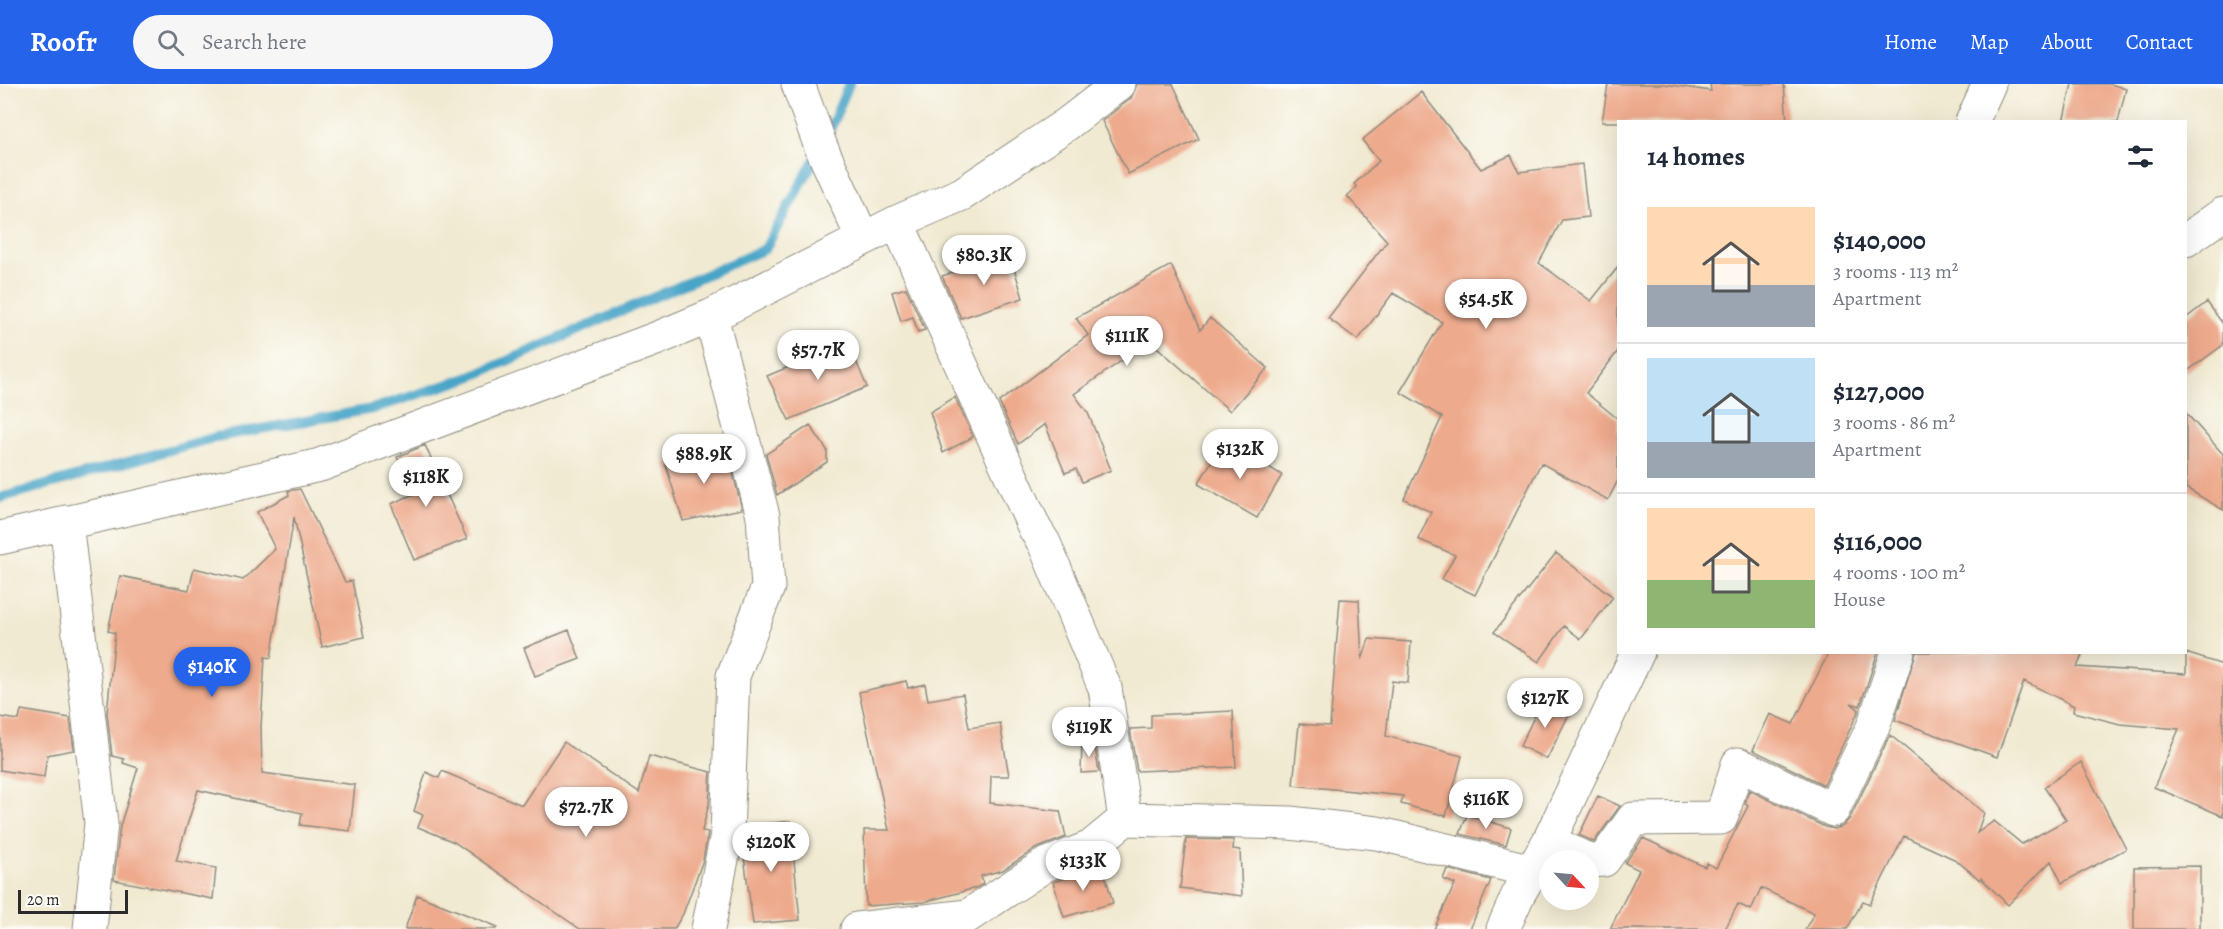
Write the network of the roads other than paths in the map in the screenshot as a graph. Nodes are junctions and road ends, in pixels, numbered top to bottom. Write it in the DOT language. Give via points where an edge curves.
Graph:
graph roads {
  1 [pos="798,84"];
  2 [pos="1119,84"];
  3 [pos="1989,84"];
  4 [pos="1973,120"];
  5 [pos="2223,214"];
  6 [pos="897,222"];
  7 [pos="863,239"];
  8 [pos="2187,239"];
  9 [pos="711,316"];
  10 [pos="66,522"];
  11 [pos="0,538"];
  12 [pos="1637,654"];
  13 [pos="1897,654"];
  14 [pos="1125,819"];
  15 [pos="1550,841"];
  16 [pos="1532,871"];
  17 [pos="90,929"];
  18 [pos="708,929"];
  19 [pos="857,929"];
  20 [pos="1503,929"];
  1 -- 7 [label="street" via="821,147"];
  2 -- 6 [label="street" via="962,194"];
  3 -- 4 [label="street"];
  5 -- 8 [label="street"];
  6 -- 7 [label="street"];
  6 -- 14 [label="street" via="1044,543 1105,688"];
  7 -- 9 [label="street"];
  9 -- 10 [label="street" via="320,465"];
  9 -- 18 [label="street" via="763,516 768,587 733,676 727,834"];
  10 -- 11 [label="street"];
  10 -- 17 [label="street" via="101,823"];
  12 -- 15 [label="street"];
  13 -- 15 [label="street" via="1873,727 1833,810 1738,764 1721,818 1633,819 1604,860 1590,861"];
  14 -- 16 [label="street" via="1290,823 1377,833"];
  14 -- 19 [label="street" via="1091,847 1045,865 968,916"];
  15 -- 16 [label="street"];
  16 -- 20 [label="street"];
}
